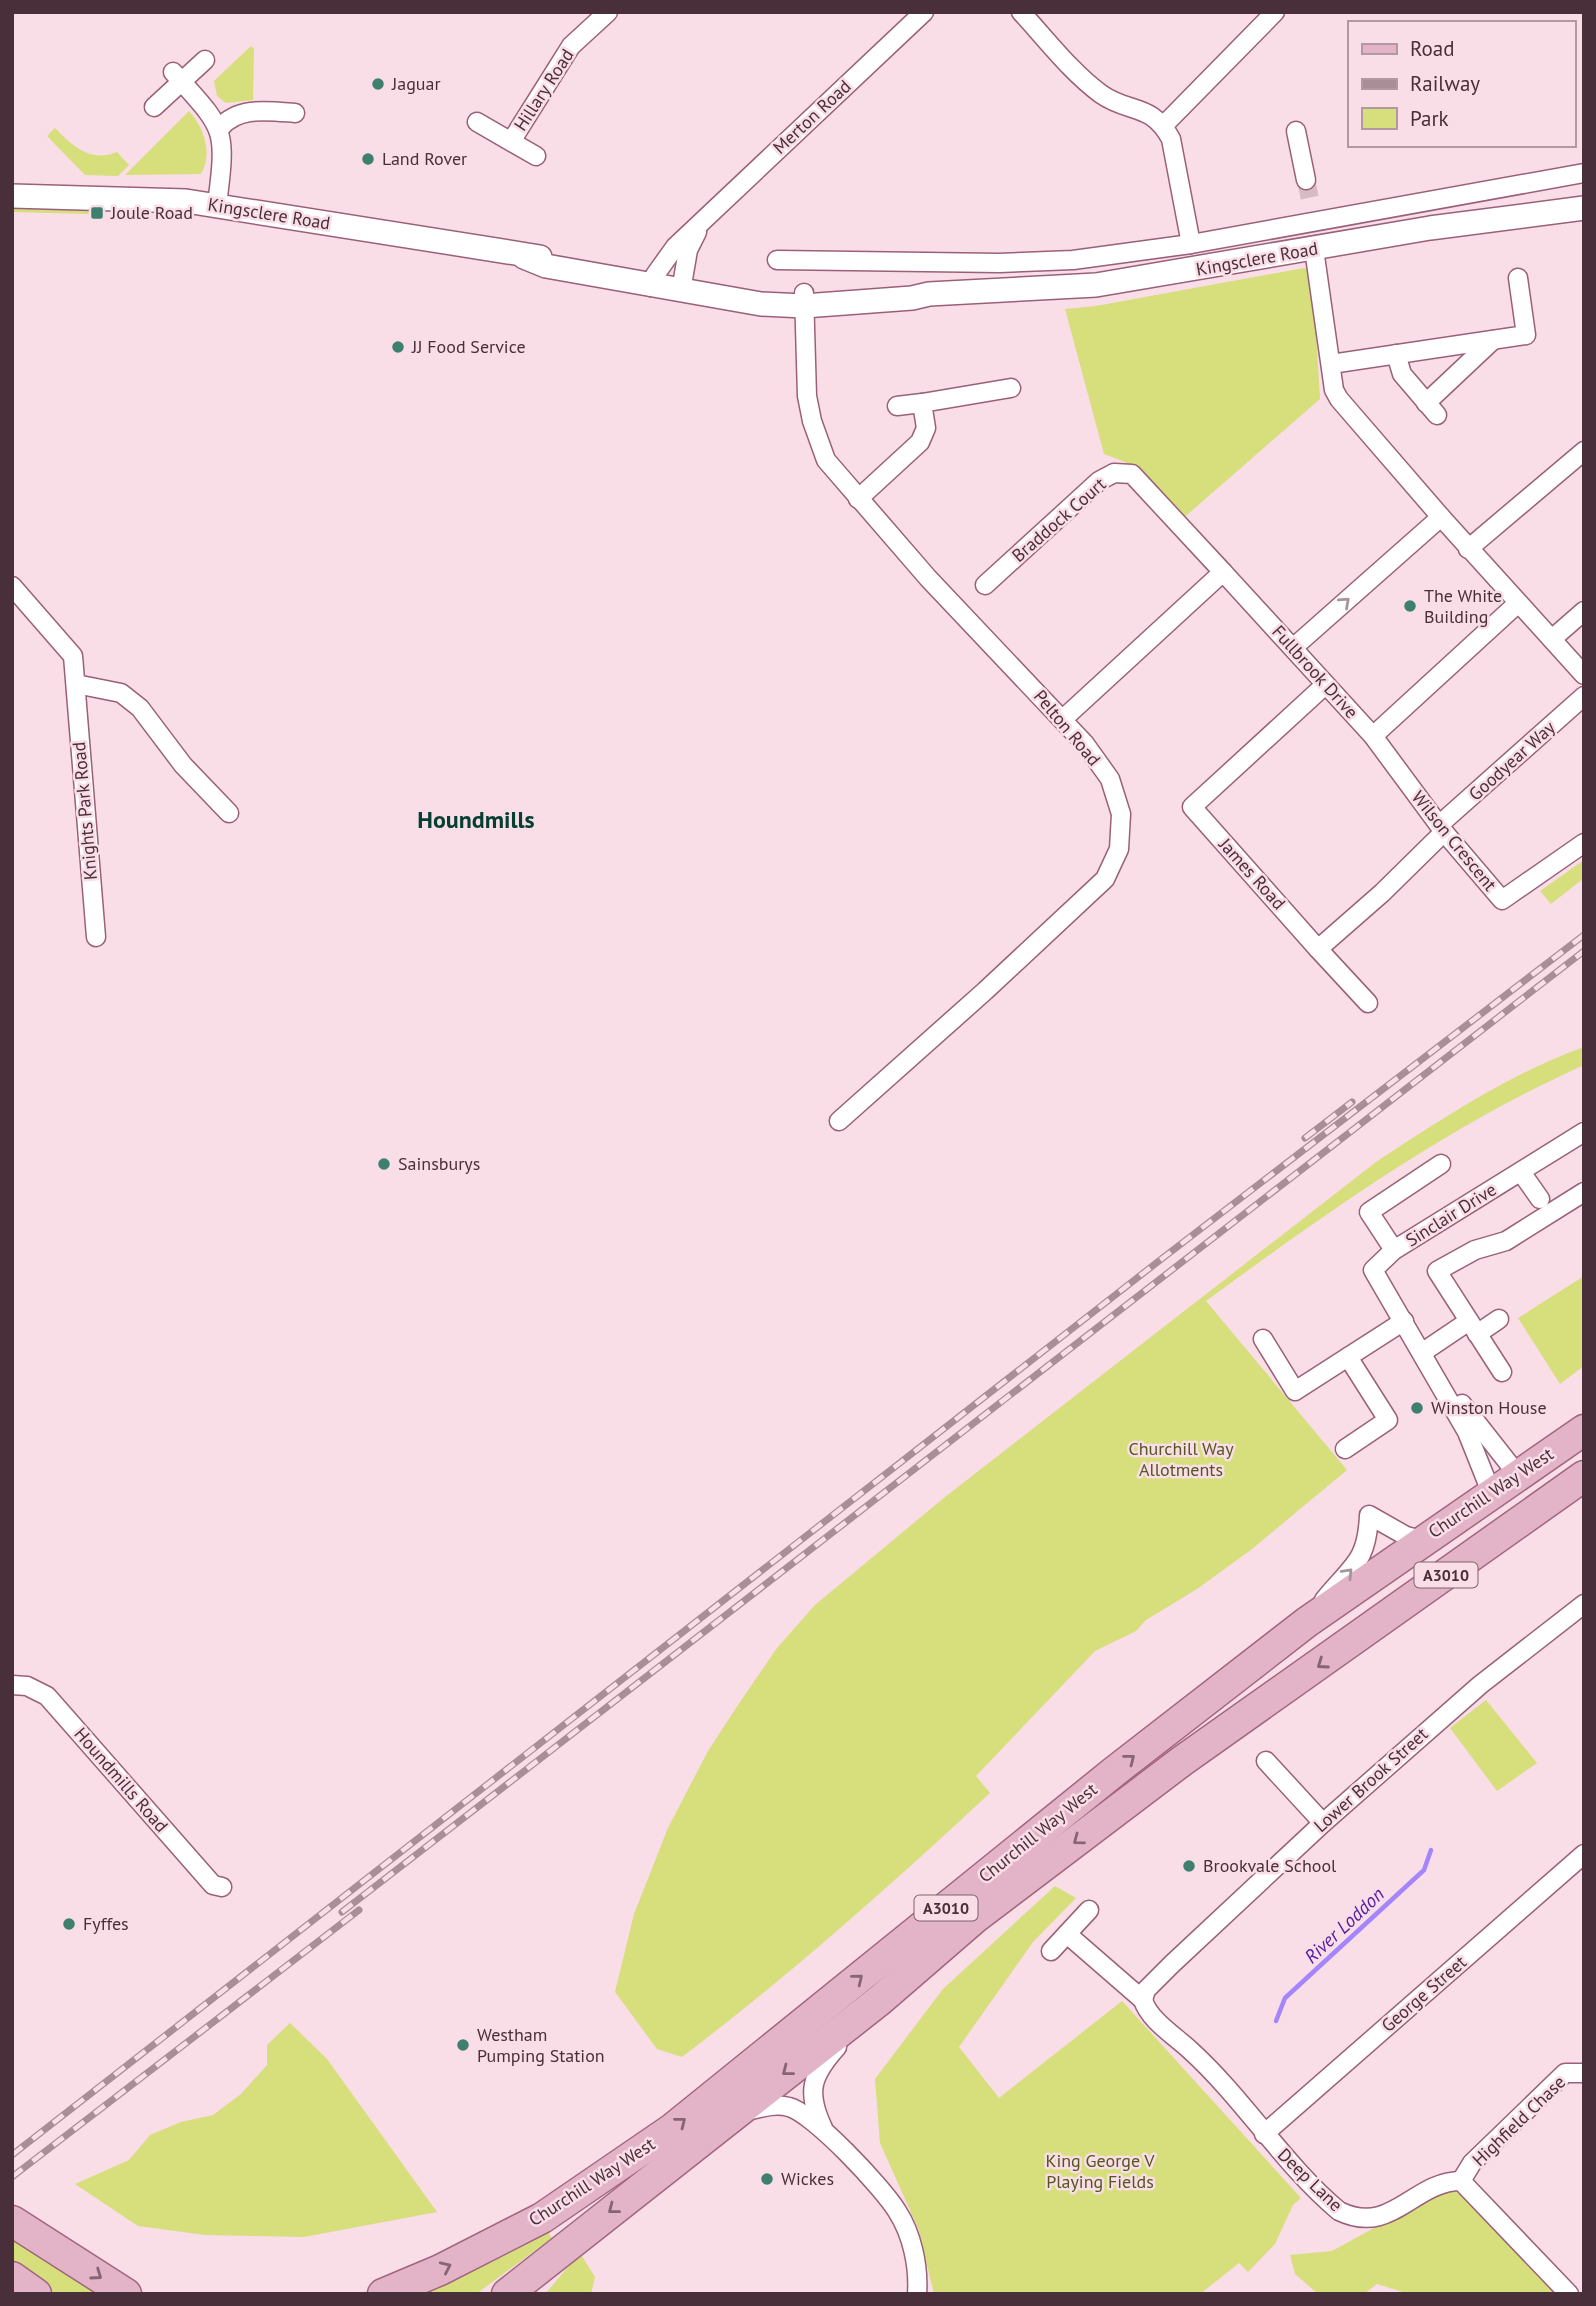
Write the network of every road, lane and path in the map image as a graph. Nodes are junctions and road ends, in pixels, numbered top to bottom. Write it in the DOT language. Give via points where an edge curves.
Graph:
graph roads {
  1 [pos="608,12"];
  2 [pos="923,12"];
  3 [pos="1021,12"];
  4 [pos="1275,12"];
  5 [pos="205,60"];
  6 [pos="177,77"];
  7 [pos="154,107"];
  8 [pos="295,113"];
  9 [pos="477,122"];
  10 [pos="1164,125"];
  11 [pos="220,128"];
  12 [pos="1294,131"];
  13 [pos="512,140"];
  14 [pos="536,156"];
  15 [pos="1584,173"];
  16 [pos="1306,180"];
  17 [pos="1507,186"];
  18 [pos="12,196"];
  19 [pos="216,205"];
  20 [pos="1584,208"];
  21 [pos="1513,215"];
  22 [pos="703,223"];
  23 [pos="1191,244"];
  24 [pos="1314,249"];
  25 [pos="777,260"];
  26 [pos="999,263"];
  27 [pos="1518,278"];
  28 [pos="653,281"];
  29 [pos="682,286"];
  30 [pos="1000,293"];
  31 [pos="804,299"];
  32 [pos="1493,340"];
  33 [pos="1396,354"];
  34 [pos="1331,364"];
  35 [pos="1011,388"];
  36 [pos="922,403"];
  37 [pos="897,406"];
  38 [pos="1584,451"];
  39 [pos="858,499"];
  40 [pos="1441,517"];
  41 [pos="1468,549"];
  42 [pos="1223,572"];
  43 [pos="985,585"];
  44 [pos="12,586"];
  45 [pos="1517,604"];
  46 [pos="1584,611"];
  47 [pos="1552,639"];
  48 [pos="1294,647"];
  49 [pos="1584,675"];
  50 [pos="76,684"];
  51 [pos="1325,685"];
  52 [pos="1584,696"];
  53 [pos="1063,719"];
  54 [pos="1373,736"];
  55 [pos="229,813"];
  56 [pos="1442,828"];
  57 [pos="1584,844"];
  58 [pos="96,937"];
  59 [pos="1318,949"];
  60 [pos="1368,1003"];
  61 [pos="839,1121"];
  62 [pos="1584,1132"];
  63 [pos="1441,1164"];
  64 [pos="1521,1172"];
  65 [pos="1584,1192"];
  66 [pos="1540,1199"];
  67 [pos="1394,1251"];
  68 [pos="1499,1319"];
  69 [pos="1404,1321"];
  70 [pos="1473,1327"];
  71 [pos="1263,1339"];
  72 [pos="1425,1356"];
  73 [pos="1348,1357"];
  74 [pos="1502,1372"];
  75 [pos="1584,1430"];
  76 [pos="1345,1449"];
  77 [pos="1517,1474"];
  78 [pos="1584,1476"];
  79 [pos="1492,1492"];
  80 [pos="1541,1507"];
  81 [pos="1515,1526"];
  82 [pos="1421,1540"];
  83 [pos="1584,1604"];
  84 [pos="1307,1622"];
  85 [pos="12,1685"];
  86 [pos="1265,1761"];
  87 [pos="1322,1823"];
  88 [pos="1584,1854"];
  89 [pos="222,1887"];
  90 [pos="1089,1910"];
  91 [pos="1067,1934"];
  92 [pos="1051,1951"];
  93 [pos="880,2000"];
  94 [pos="1143,2000"];
  95 [pos="1584,2073"];
  96 [pos="730,2115"];
  97 [pos="823,2128"];
  98 [pos="1264,2134"];
  99 [pos="1461,2181"];
  100 [pos="12,2221"];
  101 [pos="12,2277"];
  102 [pos="36,2294"];
  103 [pos="126,2294"];
  104 [pos="383,2294"];
  105 [pos="507,2294"];
  106 [pos="917,2294"];
  107 [pos="1569,2294"];
  1 -- 13 [label="street, Hillary Road" via="571,46"];
  2 -- 22 [label="street, Merton Road"];
  3 -- 10 [label="street" via="1104,96 1146,111"];
  4 -- 10 [label="street"];
  5 -- 6 [label="street"];
  6 -- 7 [label="street"];
  6 -- 11 [label="street"];
  8 -- 11 [label="street" via="254,110 226,120"];
  9 -- 13 [label="street, Hillary Road"];
  10 -- 23 [label="street" via="1171,139"];
  11 -- 19 [label="street" via="223,144"];
  12 -- 16 [label="street"];
  13 -- 14 [label="street, Hillary Road"];
  15 -- 17 [label="street, Kingsclere Road"];
  17 -- 21 [label="street"];
  17 -- 23 [label="street, Kingsclere Road" via="1312,212"];
  18 -- 19 [label="street, Kingsclere Road" via="147,197"];
  19 -- 28 [label="street, Kingsclere Road" via="524,257 548,257"];
  20 -- 21 [label="street, Kingsclere Road"];
  21 -- 24 [label="street, Kingsclere Road"];
  22 -- 28 [label="street, Merton Road" via="675,247"];
  22 -- 29 [label="street, Merton Road" via="688,250"];
  23 -- 26 [label="street, Kingsclere Road" via="1073,260"];
  24 -- 30 [label="street, Kingsclere Road" via="1096,285"];
  24 -- 34 [label="street"];
  25 -- 26 [label="street, Kingsclere Road"];
  26 -- 30 [label="street"];
  27 -- 32 [label="street" via="1526,335"];
  28 -- 29 [label="street, Kingsclere Road"];
  29 -- 31 [label="street, Kingsclere Road"];
  30 -- 31 [label="street, Kingsclere Road" via="929,294 857,287"];
  31 -- 39 [label="street, Pelton Road" via="812,421 826,460"];
  32 -- 33 [label="street"];
  32 -- 33 [label="street" via="1432,409 1402,374"];
  33 -- 34 [label="street"];
  34 -- 40 [label="street" via="1339,399"];
  35 -- 36 [label="street"];
  36 -- 37 [label="street"];
  36 -- 39 [label="street" via="926,428 920,442"];
  38 -- 41 [label="street"];
  39 -- 53 [label="street, Pelton Road"];
  40 -- 41 [label="street"];
  48 -- 40 [label="street, one-way"];
  41 -- 45 [label="street"];
  42 -- 43 [label="street, Braddock Court" via="1132,474 1114,473 1099,481"];
  42 -- 48 [label="street, Fullbrook Drive"];
  42 -- 53 [label="street"];
  44 -- 50 [label="street, Knights Park Road" via="73,656"];
  45 -- 47 [label="street"];
  45 -- 54 [label="street"];
  46 -- 47 [label="street"];
  47 -- 49 [label="street"];
  48 -- 51 [label="street, Fullbrook Drive"];
  50 -- 55 [label="street" via="121,693 140,708 183,765"];
  50 -- 58 [label="street, Knights Park Road"];
  51 -- 54 [label="street, Fullbrook Drive"];
  51 -- 59 [label="street, James Road" via="1192,807"];
  52 -- 56 [label="street, Goodyear Way"];
  53 -- 61 [label="street, Pelton Road" via="1110,779 1121,814 1119,849 1105,878"];
  54 -- 56 [label="street, Wilson Crescent"];
  56 -- 57 [label="street, Wilson Crescent" via="1502,900"];
  56 -- 59 [label="street" via="1382,892"];
  59 -- 60 [label="street"];
  62 -- 64 [label="street, Sinclair Drive"];
  63 -- 67 [label="street" via="1369,1212"];
  64 -- 66 [label="street"];
  64 -- 67 [label="street, Sinclair Drive"];
  65 -- 70 [label="street" via="1506,1241 1475,1250 1437,1271"];
  67 -- 69 [label="street, Sinclair Drive" via="1373,1270"];
  68 -- 70 [label="street"];
  69 -- 72 [label="street, Sinclair Drive"];
  69 -- 73 [label="street"];
  70 -- 72 [label="street"];
  70 -- 74 [label="street"];
  71 -- 73 [label="street" via="1295,1391"];
  72 -- 77 [label="street, Sinclair Drive"];
  72 -- 79 [label="street, Sinclair Drive" via="1433,1378 1467,1432"];
  73 -- 76 [label="street" via="1388,1420"];
  75 -- 77 [label="main road, Churchill Way West / A3010"];
  77 -- 79 [label="main road, Churchill Way West / A3010"];
  77 -- 80 [label="main road"];
  78 -- 80 [label="main road, Churchill Way West / A3010"];
  79 -- 81 [label="main road"];
  79 -- 82 [label="main road, Churchill Way West / A3010"];
  80 -- 81 [label="main road, Churchill Way West / A3010"];
  81 -- 93 [label="main road, Churchill Way West / A3010, one-way" via="1182,1761 976,1917"];
  82 -- 84 [label="main road, Churchill Way West / A3010"];
  84 -- 82 [label="street, one-way" via="1359,1560 1368,1543 1369,1516"];
  83 -- 87 [label="street, Lower Brook Street" via="1533,1640"];
  104 -- 84 [label="main road, Churchill Way West / A3010, one-way" via="542,2218 672,2129"];
  85 -- 89 [label="street, Houndmills Road" via="27,1686 47,1696 213,1885"];
  86 -- 87 [label="street"];
  87 -- 94 [label="street, Lower Brook Street" via="1172,1964 1146,1990"];
  88 -- 98 [label="street, George Street"];
  90 -- 91 [label="street"];
  91 -- 92 [label="street"];
  91 -- 94 [label="street, Deep Lane"];
  93 -- 96 [label="main road, Churchill Way West / A3010, one-way"];
  93 -- 97 [label="street" via="816,2073 814,2110"];
  94 -- 98 [label="street, Deep Lane"];
  95 -- 99 [label="street, Highfield Chase" via="1565,2073 1472,2163"];
  96 -- 97 [label="street" via="774,2105 790,2107"];
  96 -- 105 [label="main road, Churchill Way West / A3010, one-way"];
  97 -- 106 [label="street" via="897,2210 914,2251"];
  98 -- 99 [label="street, Deep Lane" via="1327,2201 1352,2218 1363,2220 1392,2212 1435,2185"];
  99 -- 107 [label="street"];
  100 -- 103 [label="main road, one-way"];
  101 -- 102 [label="main road"];
}
